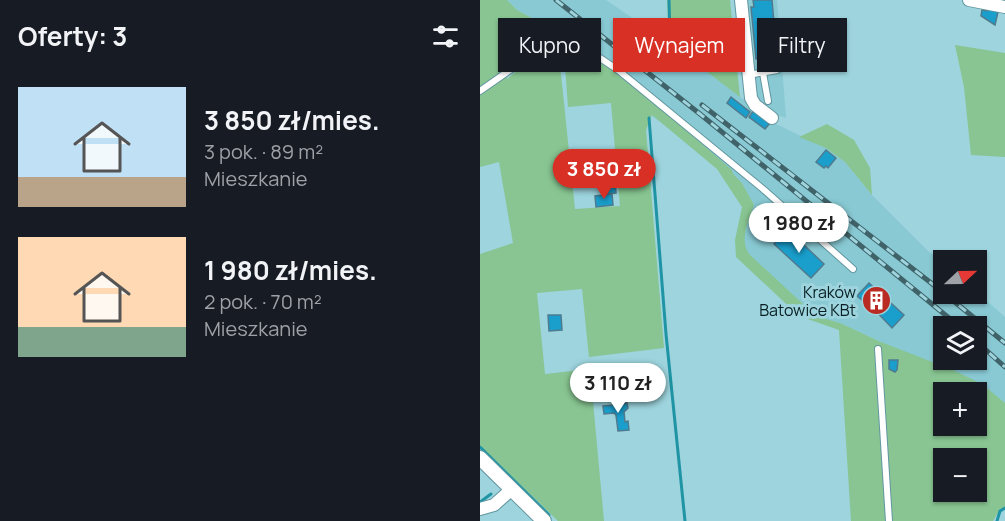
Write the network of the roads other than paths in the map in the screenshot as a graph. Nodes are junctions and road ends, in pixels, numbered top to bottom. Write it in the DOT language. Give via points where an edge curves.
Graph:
graph roads {
  1 [pos="741,0"];
  2 [pos="969,0"];
  3 [pos="1005,6"];
  4 [pos="768,72"];
  5 [pos="764,73"];
  6 [pos="748,75"];
  7 [pos="480,91"];
  8 [pos="768,101"];
  9 [pos="772,118"];
  10 [pos="853,269"];
  11 [pos="878,350"];
  12 [pos="480,458"];
  13 [pos="512,489"];
  14 [pos="480,509"];
  15 [pos="544,521"];
  16 [pos="889,521"];
  1 -- 6 [label="street"];
  2 -- 3 [label="street"];
  4 -- 5 [label="lane"];
  5 -- 6 [label="lane"];
  5 -- 8 [label="lane"];
  6 -- 9 [label="street" via="751,98"];
  7 -- 10 [label="lane" via="530,56 573,48 588,50 763,189"];
  11 -- 16 [label="lane"];
  12 -- 13 [label="street"];
  13 -- 14 [label="street" via="494,505"];
  13 -- 15 [label="street"];
}
